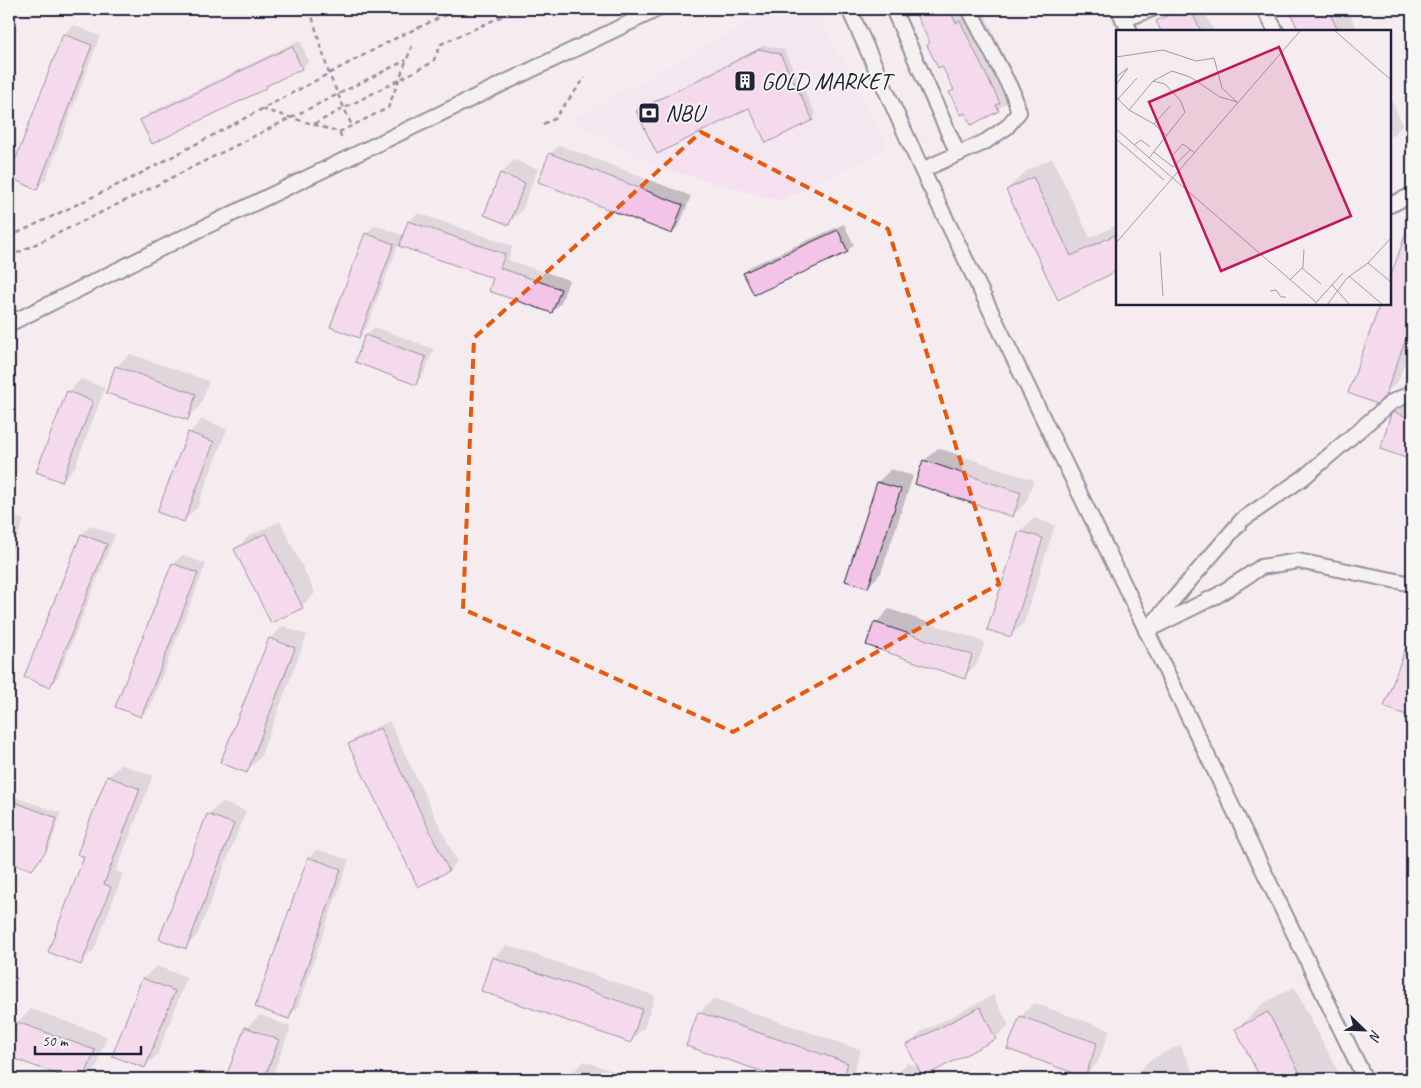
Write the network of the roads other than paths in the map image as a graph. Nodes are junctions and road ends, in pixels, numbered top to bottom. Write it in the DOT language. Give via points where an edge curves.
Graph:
graph roads {
  1 [pos="658,9"];
  2 [pos="849,9"];
  3 [pos="893,9"];
  4 [pos="969,9"];
  5 [pos="1152,9"];
  6 [pos="1264,9"];
  7 [pos="1124,20"];
  8 [pos="1275,30"];
  9 [pos="958,154"];
  10 [pos="922,170"];
  11 [pos="1412,195"];
  12 [pos="1391,205"];
  13 [pos="9,324"];
  14 [pos="1412,393"];
  15 [pos="1412,584"];
  16 [pos="1146,631"];
  17 [pos="1365,1079"];
  1 -- 13 [label="street"];
  2 -- 10 [label="street"];
  3 -- 9 [label="street"];
  4 -- 9 [label="street" via="1013,93 1019,112 1006,127 985,142"];
  5 -- 7 [label="street"];
  6 -- 8 [label="street"];
  9 -- 10 [label="street"];
  10 -- 16 [label="street"];
  11 -- 12 [label="street"];
  14 -- 16 [label="street" via="1392,402 1303,478 1242,520"];
  15 -- 16 [label="street" via="1298,561 1261,567 1218,595"];
  16 -- 17 [label="street"];
}
